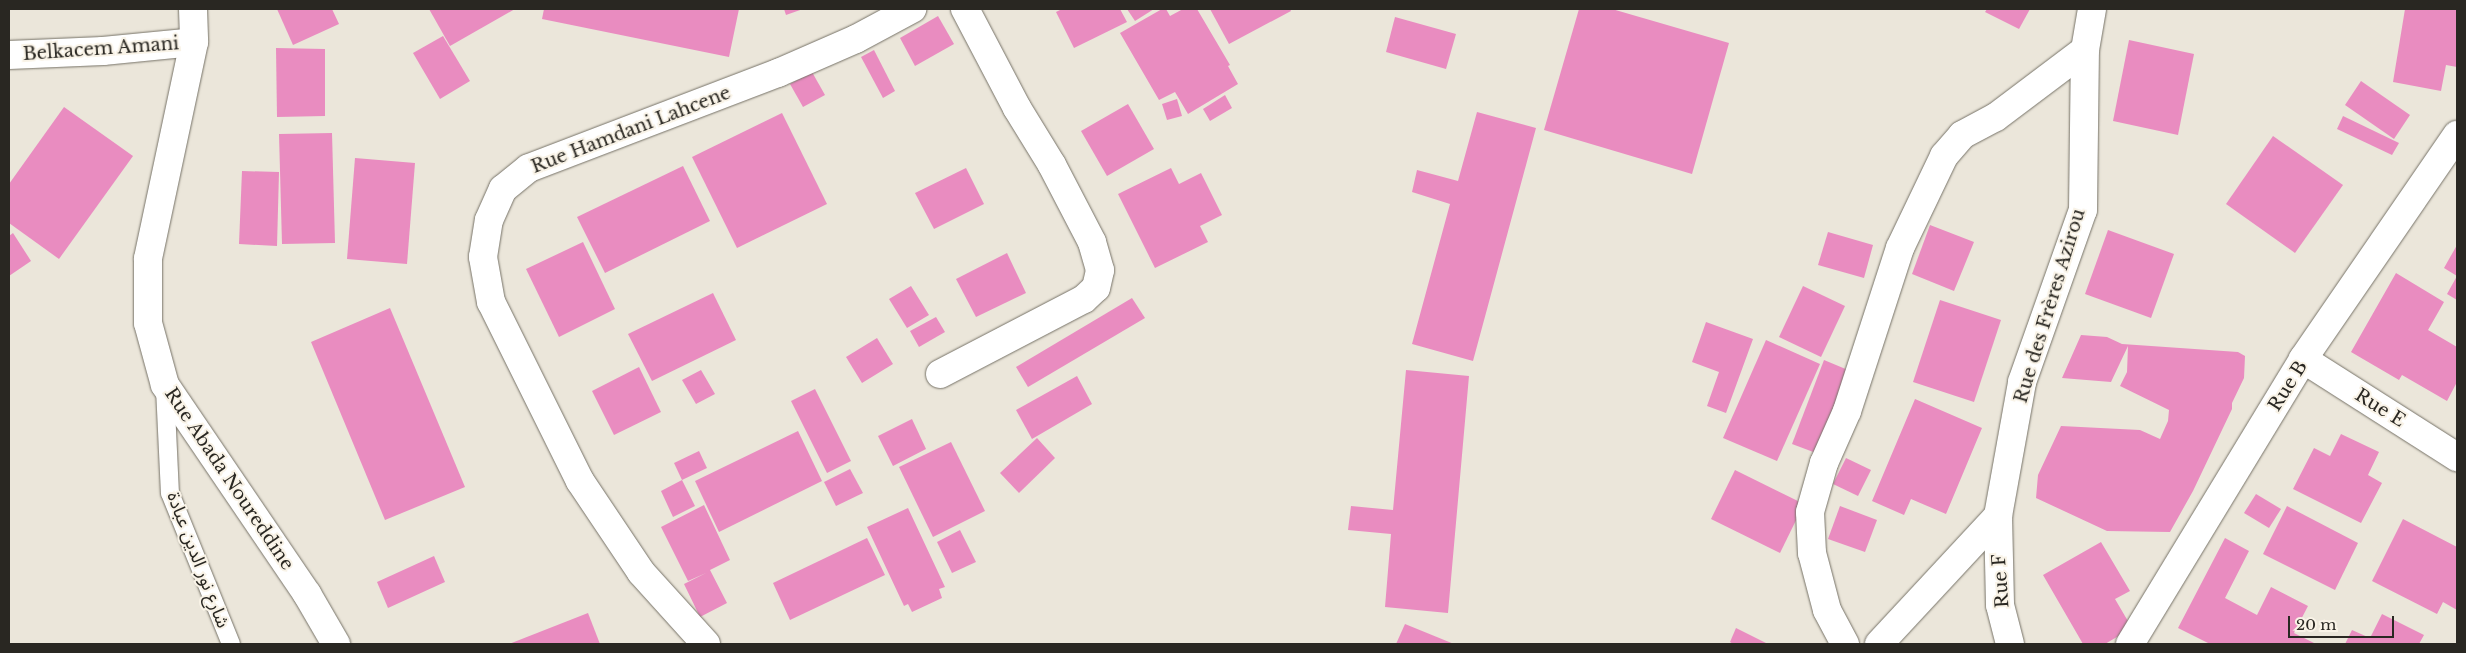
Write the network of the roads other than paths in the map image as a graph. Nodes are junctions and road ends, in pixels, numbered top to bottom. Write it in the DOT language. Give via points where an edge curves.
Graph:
graph roads {
  1 [pos="193,9"];
  2 [pos="912,9"];
  3 [pos="965,9"];
  4 [pos="2092,9"];
  5 [pos="194,42"];
  6 [pos="2086,50"];
  7 [pos="9,55"];
  8 [pos="2457,135"];
  9 [pos="2304,359"];
  10 [pos="940,374"];
  11 [pos="165,385"];
  12 [pos="2457,457"];
  13 [pos="1998,516"];
  14 [pos="231,644"];
  15 [pos="336,644"];
  16 [pos="706,644"];
  17 [pos="1845,644"];
  18 [pos="1878,644"];
  19 [pos="2010,644"];
  20 [pos="2130,644"];
  1 -- 5 [label="street, Rue Abada Noureddine"];
  2 -- 16 [label="street, Rue Hamdani Lahcene" via="856,39 778,74 528,168 503,189 489,220 483,257 491,302 580,481 640,572"];
  3 -- 10 [label="street" via="1092,242 1100,270 1096,288 1084,299"];
  4 -- 6 [label="street, Rue des Frères Azirou"];
  5 -- 7 [label="street, Belkacem Amani" via="103,51"];
  5 -- 11 [label="street, Rue Abada Noureddine" via="148,259 148,323"];
  6 -- 13 [label="street, Rue des Frères Azirou" via="2083,210 2022,382"];
  6 -- 17 [label="street" via="1996,117 1962,135 1944,156 1900,248 1848,411 1824,463 1810,512 1812,553 1827,610"];
  8 -- 9 [label="street, Rue B"];
  9 -- 12 [label="street, Rue E"];
  9 -- 20 [label="street, Rue B"];
  11 -- 14 [label="lane, شارع نور الدين عبادة" via="170,493"];
  11 -- 15 [label="street, Rue Abada Noureddine" via="307,594"];
  13 -- 18 [label="street"];
  13 -- 19 [label="street, Rue F" via="2000,605"];
}
